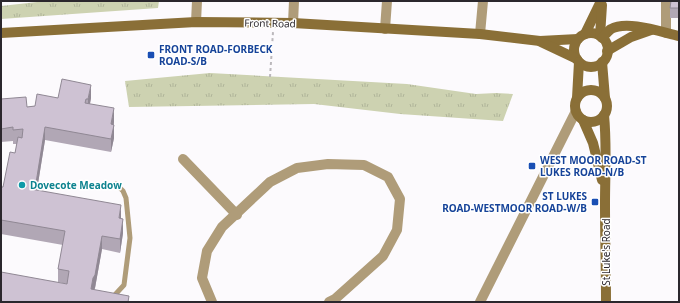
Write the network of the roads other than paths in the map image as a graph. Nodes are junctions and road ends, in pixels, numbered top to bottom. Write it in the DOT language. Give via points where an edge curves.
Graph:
graph roads {
  1 [pos="197,1"];
  2 [pos="294,1"];
  3 [pos="387,1"];
  4 [pos="483,1"];
  5 [pos="602,1"];
  6 [pos="666,1"];
  7 [pos="196,22"];
  8 [pos="293,23"];
  9 [pos="385,29"];
  10 [pos="651,30"];
  11 [pos="1,33"];
  12 [pos="666,33"];
  13 [pos="480,34"];
  14 [pos="679,36"];
  15 [pos="581,37"];
  16 [pos="601,37"];
  17 [pos="540,41"];
  18 [pos="607,50"];
  19 [pos="578,60"];
  20 [pos="602,62"];
  21 [pos="577,98"];
  22 [pos="605,98"];
  23 [pos="576,111"];
  24 [pos="604,115"];
  25 [pos="584,120"];
  26 [pos="183,159"];
  27 [pos="116,184"];
  28 [pos="605,202"];
  29 [pos="237,214"];
  30 [pos="108,298"];
  31 [pos="334,301"];
  32 [pos="212,302"];
  33 [pos="480,302"];
  34 [pos="606,302"];
  1 -- 7 [label="street"];
  2 -- 8 [label="street"];
  3 -- 9 [label="street"];
  4 -- 13 [label="street"];
  5 -- 15 [label="main road"];
  5 -- 16 [label="main road"];
  6 -- 12 [label="street"];
  7 -- 8 [label="main road, Front Road"];
  7 -- 11 [label="main road, Front Road"];
  8 -- 9 [label="main road, Front Road"];
  9 -- 13 [label="main road, Front Road"];
  10 -- 12 [label="main road"];
  10 -- 16 [label="main road" via="630,25 619,26"];
  10 -- 18 [label="main road"];
  12 -- 14 [label="main road"];
  13 -- 17 [label="main road, Front Road"];
  15 -- 16 [label="main road" via="594,33"];
  15 -- 17 [label="main road"];
  15 -- 19 [label="main road" via="574,45"];
  16 -- 18 [label="main road"];
  17 -- 19 [label="main road"];
  18 -- 20 [label="main road"];
  19 -- 20 [label="main road" via="585,66"];
  19 -- 21 [label="main road"];
  20 -- 22 [label="main road"];
  21 -- 22 [label="main road" via="584,91 592,89"];
  21 -- 23 [label="main road" via="574,106"];
  22 -- 24 [label="main road" via="607,110"];
  23 -- 25 [label="main road"];
  23 -- 33 [label="street"];
  24 -- 25 [label="main road" via="594,122"];
  24 -- 28 [label="main road, St Luke's Road"];
  25 -- 28 [label="main road, St Luke's Road" via="600,170"];
  26 -- 29 [label="street"];
  27 -- 30 [label="lane" via="126,198 130,238 124,285 114,297"];
  28 -- 34 [label="main road, St Luke's Road"];
  29 -- 31 [label="street" via="270,182 297,168 328,164 364,165 388,177 400,199 397,230 383,256"];
  29 -- 32 [label="street" via="222,227 207,251 202,278"];
}
